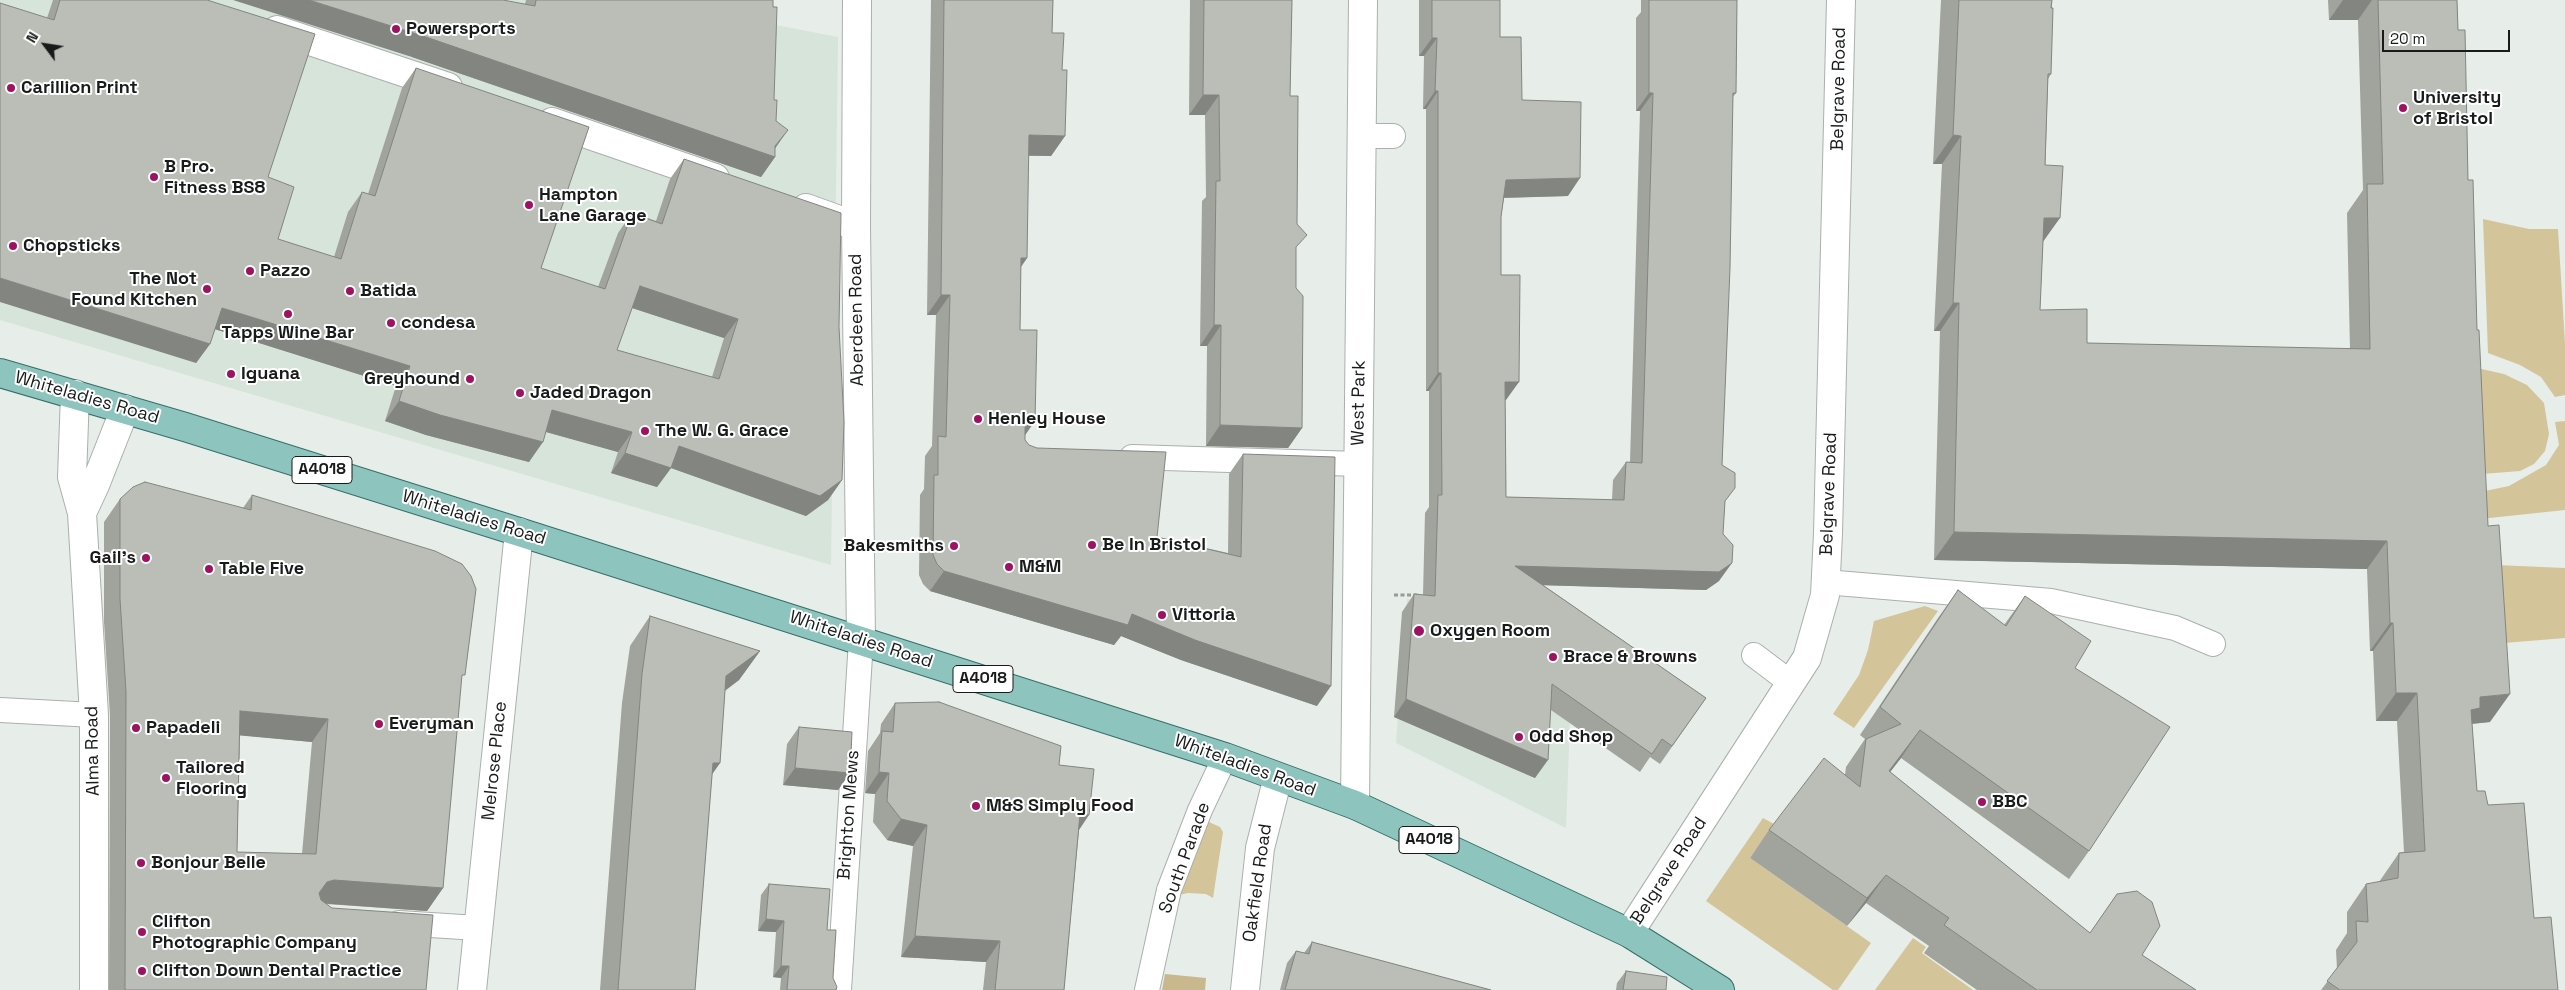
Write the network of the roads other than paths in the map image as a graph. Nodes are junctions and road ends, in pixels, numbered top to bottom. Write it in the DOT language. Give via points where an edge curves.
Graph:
graph roads {
  1 [pos="857,0"];
  2 [pos="1363,0"];
  3 [pos="1841,0"];
  4 [pos="255,23"];
  5 [pos="469,94"];
  6 [pos="526,113"];
  7 [pos="1362,136"];
  8 [pos="1393,136"];
  9 [pos="743,187"];
  10 [pos="781,200"];
  11 [pos="856,226"];
  12 [pos="0,373"];
  13 [pos="75,394"];
  14 [pos="125,409"];
  15 [pos="1112,457"];
  16 [pos="1359,464"];
  17 [pos="82,512"];
  18 [pos="519,532"];
  19 [pos="1825,582"];
  20 [pos="861,640"];
  21 [pos="2213,644"];
  22 [pos="1754,655"];
  23 [pos="1791,682"];
  24 [pos="0,710"];
  25 [pos="94,715"];
  26 [pos="1225,757"];
  27 [pos="1278,777"];
  28 [pos="1356,805"];
  29 [pos="374,921"];
  30 [pos="478,928"];
  31 [pos="1629,933"];
  32 [pos="1717,989"];
  33 [pos="94,990"];
  34 [pos="472,990"];
  35 [pos="838,990"];
  36 [pos="1147,990"];
  37 [pos="1244,990"];
  1 -- 11 [label="street, Aberdeen Road"];
  2 -- 7 [label="street, West Park"];
  3 -- 19 [label="street, Belgrave Road"];
  4 -- 5 [label="street"];
  6 -- 9 [label="street"];
  7 -- 8 [label="lane"];
  7 -- 16 [label="street, West Park"];
  10 -- 11 [label="street"];
  11 -- 20 [label="street, Aberdeen Road"];
  12 -- 13 [label="main road, Whiteladies Road / A4018"];
  13 -- 14 [label="main road, Whiteladies Road / A4018"];
  13 -- 17 [label="street, Alma Road" via="72,477"];
  14 -- 17 [label="street" via="96,486"];
  14 -- 18 [label="main road, Whiteladies Road / A4018"];
  15 -- 16 [label="lane"];
  16 -- 28 [label="street, West Park"];
  17 -- 25 [label="street, Alma Road"];
  18 -- 20 [label="main road, Whiteladies Road / A4018"];
  18 -- 30 [label="street, Melrose Place"];
  19 -- 21 [label="lane" via="2051,601 2175,628"];
  19 -- 23 [label="street, Belgrave Road" via="1825,595 1807,658"];
  20 -- 26 [label="main road, Whiteladies Road / A4018"];
  20 -- 35 [label="lane, Brighton Mews"];
  22 -- 23 [label="lane"];
  23 -- 31 [label="street, Belgrave Road"];
  24 -- 25 [label="lane"];
  25 -- 33 [label="street, Alma Road"];
  26 -- 27 [label="main road, Whiteladies Road / A4018"];
  26 -- 36 [label="lane, South Parade" via="1169,890 1166,932"];
  27 -- 28 [label="main road, Whiteladies Road / A4018"];
  27 -- 37 [label="street, Oakfield Road" via="1260,848"];
  28 -- 31 [label="main road, Whiteladies Road / A4018"];
  29 -- 30 [label="lane"];
  30 -- 34 [label="street, Melrose Place"];
  31 -- 32 [label="main road, Whiteladies Road / A4018"];
}
